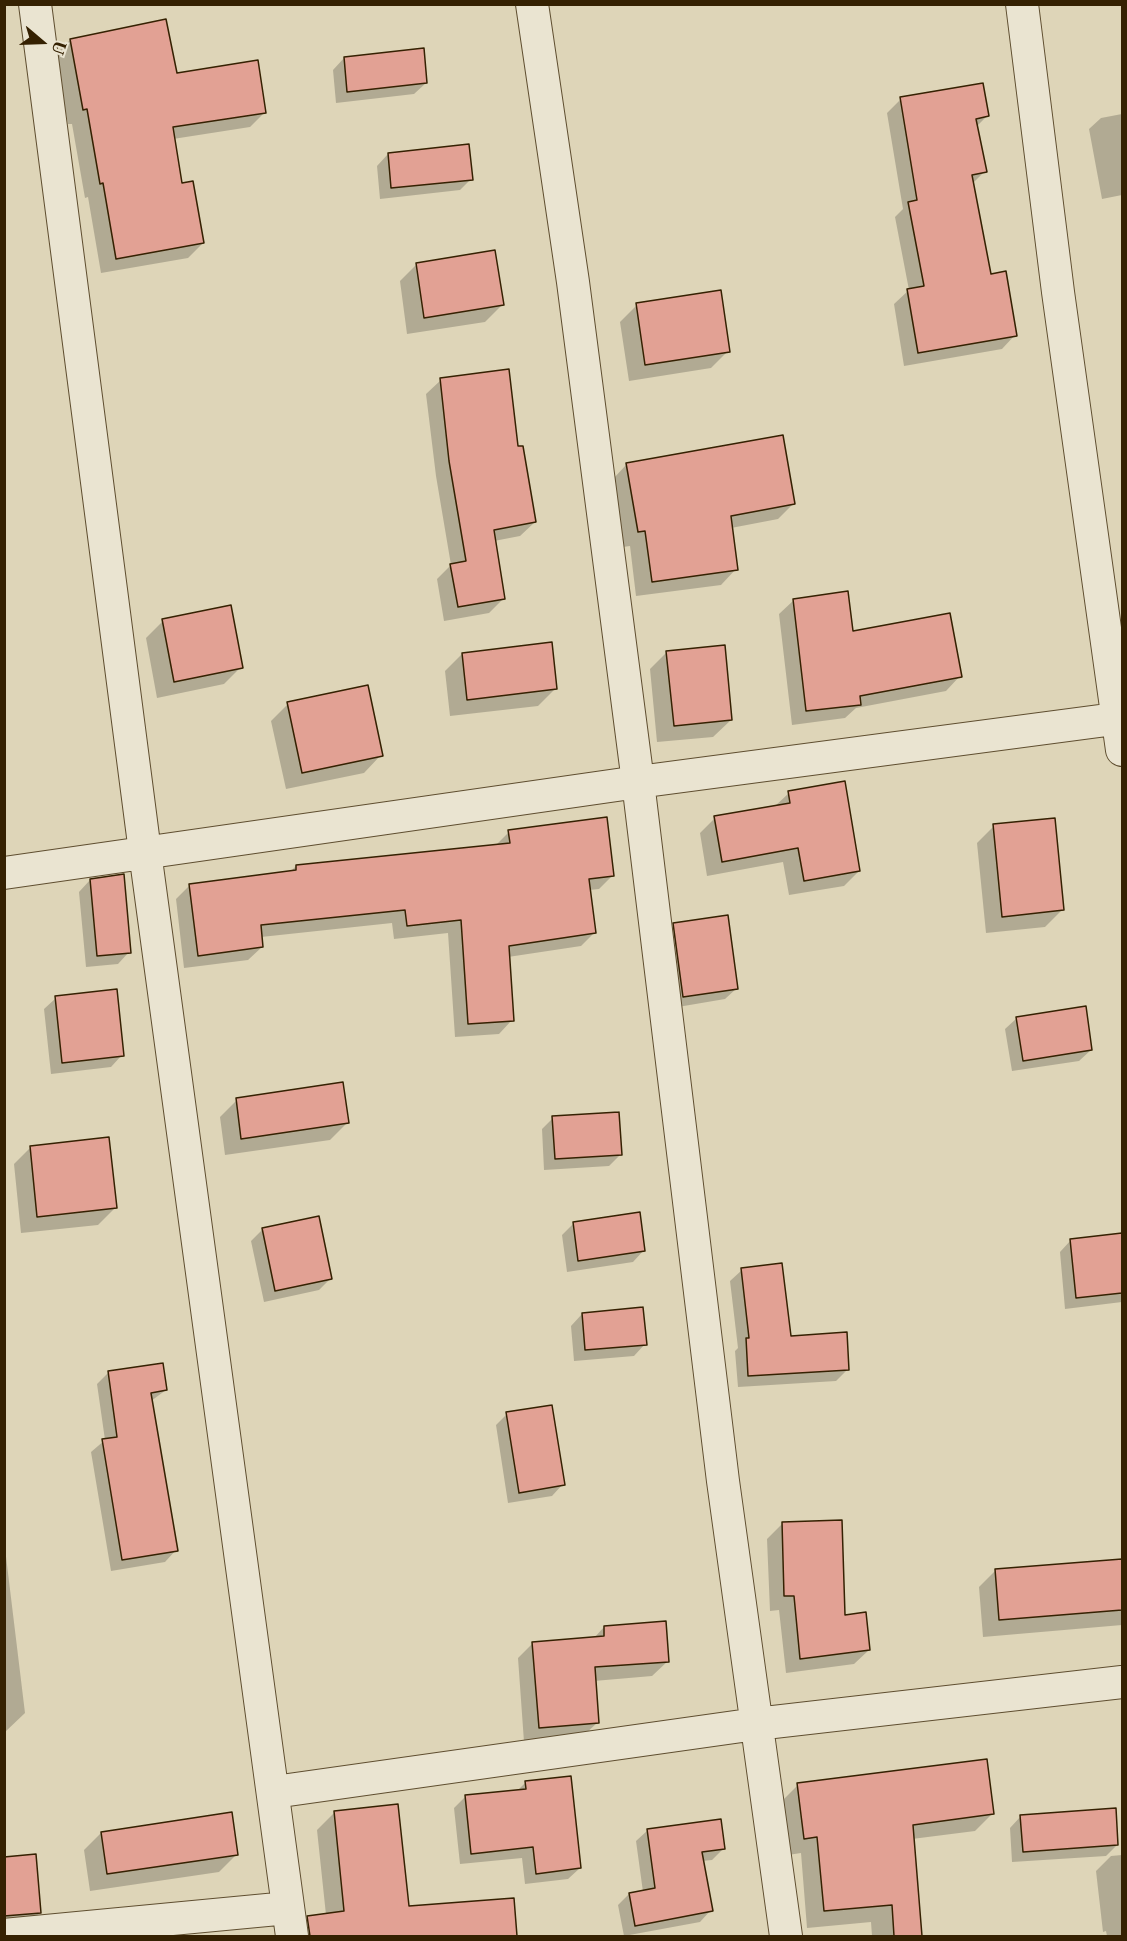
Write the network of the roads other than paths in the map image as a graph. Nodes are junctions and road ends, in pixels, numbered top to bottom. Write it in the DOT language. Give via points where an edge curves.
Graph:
graph roads {
  1 [pos="35,4"];
  2 [pos="532,4"];
  3 [pos="1022,4"];
  4 [pos="1120,719"];
  5 [pos="1122,750"];
  6 [pos="638,782"];
  7 [pos="145,852"];
  8 [pos="4,873"];
  9 [pos="1122,1682"];
  10 [pos="756,1724"];
  11 [pos="274,1792"];
  12 [pos="290,1922"];
  13 [pos="4,1935"];
  14 [pos="786,1936"];
  1 -- 7 [label="street"];
  2 -- 6 [label="street" via="573,282"];
  3 -- 4 [label="street" via="1058,292"];
  4 -- 5 [label="street"];
  4 -- 6 [label="street"];
  6 -- 7 [label="street"];
  6 -- 10 [label="street"];
  7 -- 8 [label="street"];
  7 -- 11 [label="street"];
  9 -- 10 [label="street"];
  10 -- 11 [label="street"];
  10 -- 14 [label="street"];
  11 -- 12 [label="street"];
  12 -- 13 [label="street"];
}
